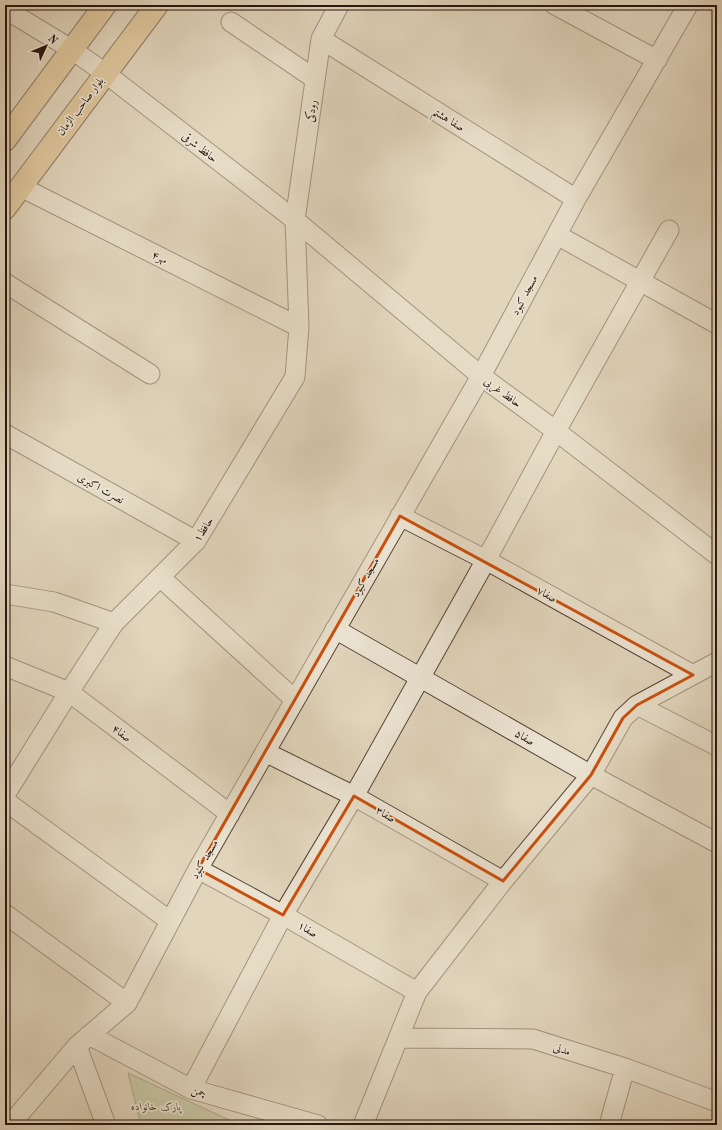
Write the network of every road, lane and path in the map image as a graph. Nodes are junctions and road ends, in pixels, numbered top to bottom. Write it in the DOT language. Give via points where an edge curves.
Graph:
graph roads {
  1 [pos="105,5"];
  2 [pos="156,5"];
  3 [pos="339,5"];
  4 [pos="555,5"];
  5 [pos="688,5"];
  6 [pos="5,10"];
  7 [pos="231,22"];
  8 [pos="321,40"];
  9 [pos="71,49"];
  10 [pos="657,60"];
  11 [pos="105,73"];
  12 [pos="315,79"];
  13 [pos="5,140"];
  14 [pos="21,187"];
  15 [pos="576,199"];
  16 [pos="5,208"];
  17 [pos="295,220"];
  18 [pos="669,230"];
  19 [pos="557,235"];
  20 [pos="640,281"];
  21 [pos="5,283"];
  22 [pos="717,324"];
  23 [pos="300,327"];
  24 [pos="150,374"];
  25 [pos="481,376"];
  26 [pos="556,431"];
  27 [pos="5,434"];
  28 [pos="400,516"];
  29 [pos="196,541"];
  30 [pos="717,555"];
  31 [pos="486,560"];
  32 [pos="160,576"];
  33 [pos="5,594"];
  34 [pos="114,624"];
  35 [pos="335,629"];
  36 [pos="717,662"];
  37 [pos="5,666"];
  38 [pos="693,675"];
  39 [pos="420,677"];
  40 [pos="68,692"];
  41 [pos="295,700"];
  42 [pos="637,706"];
  43 [pos="717,746"];
  44 [pos="265,752"];
  45 [pos="591,775"];
  46 [pos="5,795"];
  47 [pos="354,796"];
  48 [pos="5,801"];
  49 [pos="230,814"];
  50 [pos="717,843"];
  51 [pos="198,869"];
  52 [pos="503,881"];
  53 [pos="5,914"];
  54 [pos="283,915"];
  55 [pos="170,921"];
  56 [pos="417,992"];
  57 [pos="127,1003"];
  58 [pos="399,1038"];
  59 [pos="83,1041"];
  60 [pos="625,1068"];
  61 [pos="190,1089"];
  62 [pos="717,1102"];
  63 [pos="10,1125"];
  64 [pos="106,1125"];
  65 [pos="318,1125"];
  66 [pos="363,1125"];
  67 [pos="609,1125"];
  1 -- 9 [label="main road"];
  2 -- 11 [label="main road, بلوار صاحب الزمان"];
  3 -- 8 [label="street, رودکی"];
  4 -- 10 [label="street"];
  5 -- 10 [label="street, مسجد کبود"];
  6 -- 9 [label="street"];
  7 -- 12 [label="street"];
  8 -- 12 [label="street, رودکی"];
  8 -- 15 [label="street, صفا هشتم"];
  9 -- 11 [label="street, حافظ شرقی"];
  9 -- 13 [label="main road"];
  10 -- 15 [label="street, مسجد کبود"];
  11 -- 14 [label="main road, بلوار صاحب الزمان"];
  11 -- 17 [label="street, حافظ شرقی"];
  12 -- 17 [label="street, رودکی"];
  14 -- 16 [label="main road, بلوار صاحب الزمان"];
  14 -- 23 [label="street, مهر۴"];
  15 -- 19 [label="street, مسجد کبود"];
  17 -- 23 [label="street, حافظ۱"];
  17 -- 25 [label="street, حافظ غربی"];
  18 -- 20 [label="street"];
  19 -- 20 [label="street"];
  19 -- 25 [label="street, مسجد کبود"];
  20 -- 22 [label="street"];
  20 -- 26 [label="street"];
  21 -- 24 [label="street"];
  23 -- 29 [label="street, حافظ۱" via="295,377"];
  25 -- 26 [label="street, حافظ غربی"];
  25 -- 28 [label="street, مسجد کبود"];
  26 -- 30 [label="street, حافظ غربی"];
  26 -- 31 [label="street"];
  27 -- 29 [label="street, نصرت اکبری"];
  28 -- 31 [label="street, صفا۷"];
  28 -- 35 [label="street, مسجد کبود"];
  29 -- 32 [label="street, حافظ۱"];
  31 -- 38 [label="street, صفا۷"];
  31 -- 39 [label="street"];
  32 -- 34 [label="street, حافظ۱"];
  32 -- 41 [label="street"];
  33 -- 34 [label="street" via="54,602"];
  34 -- 40 [label="street, حافظ۱"];
  35 -- 39 [label="street, صفا۵"];
  35 -- 41 [label="street, مسجد کبود"];
  36 -- 38 [label="street"];
  37 -- 40 [label="street, صفا۴"];
  38 -- 42 [label="street"];
  39 -- 45 [label="street, صفا۵"];
  39 -- 47 [label="street"];
  40 -- 46 [label="street, حافظ۱"];
  40 -- 49 [label="street, صفا۴"];
  41 -- 44 [label="street, مسجد کبود"];
  42 -- 43 [label="street"];
  42 -- 45 [label="street" via="622,718"];
  44 -- 47 [label="street, صفا۳"];
  44 -- 49 [label="street, مسجد کبود"];
  45 -- 50 [label="street, صفا۵"];
  45 -- 52 [label="street"];
  47 -- 52 [label="street, صفا۳"];
  47 -- 54 [label="street"];
  48 -- 55 [label="street"];
  49 -- 51 [label="street, مسجد کبود"];
  51 -- 54 [label="street, صفا۱"];
  51 -- 55 [label="street, مسجد کبود"];
  52 -- 56 [label="street"];
  53 -- 57 [label="street"];
  54 -- 56 [label="street, صفا۱"];
  54 -- 61 [label="street"];
  55 -- 57 [label="street, مسجد کبود"];
  56 -- 58 [label="street"];
  57 -- 59 [label="street, مسجد کبود"];
  58 -- 60 [label="street, مدنی" via="533,1039"];
  58 -- 66 [label="street"];
  59 -- 61 [label="street, چمن"];
  59 -- 63 [label="street, مسجد کبود"];
  59 -- 64 [label="street"];
  60 -- 62 [label="street, مدنی"];
  60 -- 67 [label="street"];
  61 -- 65 [label="street, چمن"];
}
